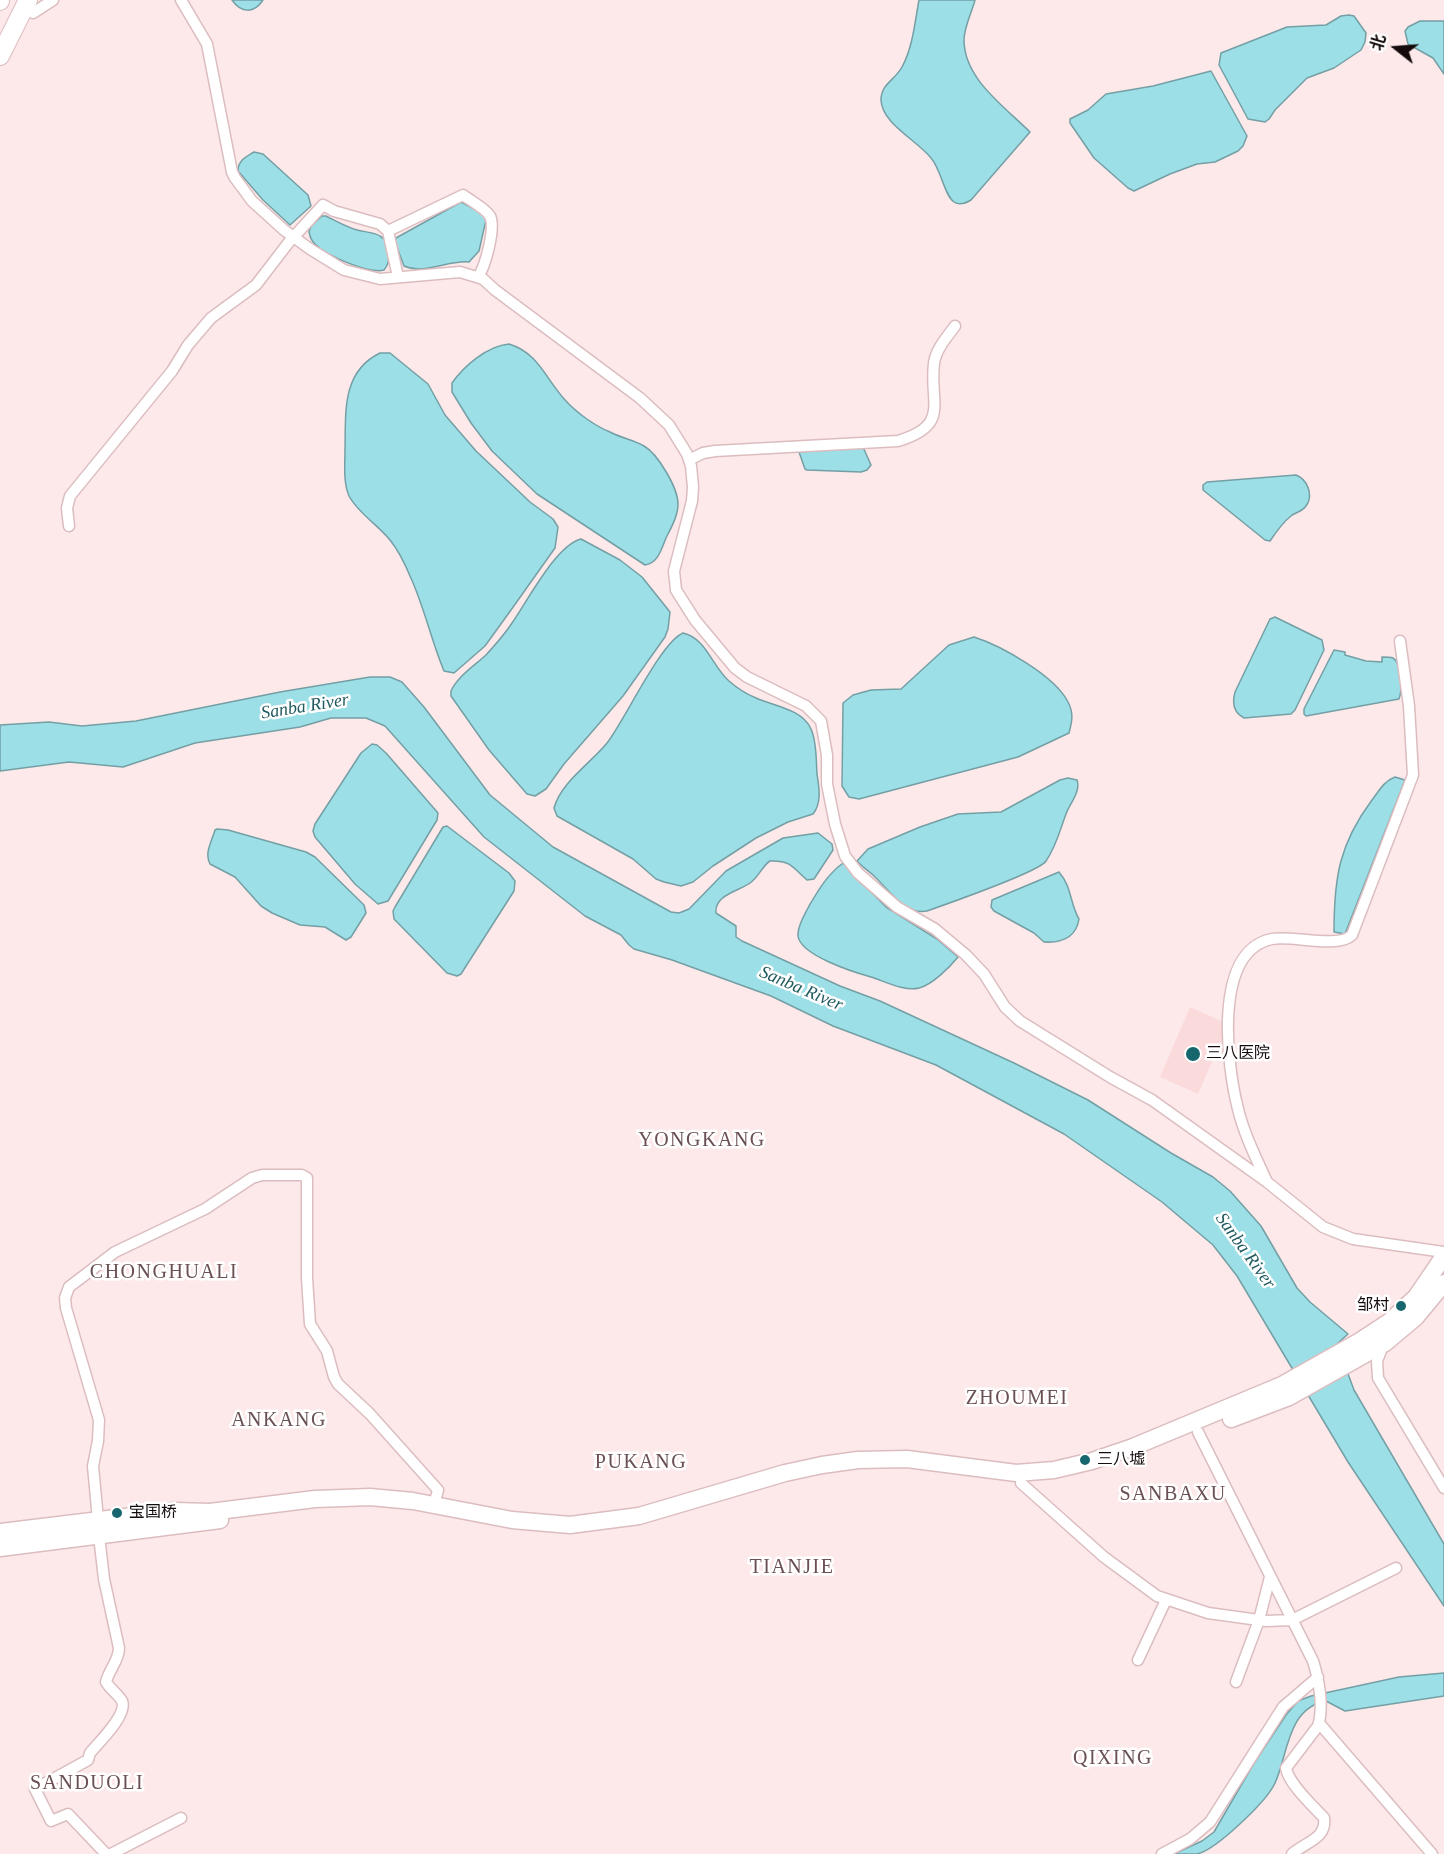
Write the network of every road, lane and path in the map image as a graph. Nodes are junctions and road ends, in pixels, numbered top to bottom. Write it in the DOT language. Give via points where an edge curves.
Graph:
graph roads {
  1 [pos="53,0"];
  2 [pos="181,0"];
  3 [pos="31,6"];
  4 [pos="0,56"];
  5 [pos="388,231"];
  6 [pos="293,237"];
  7 [pos="398,277"];
  8 [pos="478,277"];
  9 [pos="955,326"];
  10 [pos="689,460"];
  11 [pos="69,526"];
  12 [pos="1400,641"];
  13 [pos="1267,1182"];
  14 [pos="1444,1254"];
  15 [pos="1444,1283"];
  16 [pos="1385,1343"];
  17 [pos="1364,1347"];
  18 [pos="1285,1391"];
  19 [pos="1198,1432"];
  20 [pos="1021,1483"];
  21 [pos="1444,1488"];
  22 [pos="434,1505"];
  23 [pos="98,1528"];
  24 [pos="0,1532"];
  25 [pos="0,1548"];
  26 [pos="1396,1568"];
  27 [pos="1270,1577"];
  28 [pos="1166,1600"];
  29 [pos="1259,1620"];
  30 [pos="1292,1620"];
  31 [pos="1138,1660"];
  32 [pos="1318,1677"];
  33 [pos="1236,1682"];
  34 [pos="1319,1723"];
  35 [pos="182,1818"];
  36 [pos="111,1854"];
  37 [pos="1162,1854"];
  38 [pos="1292,1854"];
  39 [pos="1432,1854"];
  1 -- 3 [label="street"];
  2 -- 6 [label="street" via="207,44 232,172 252,201"];
  3 -- 4 [label="highway"];
  5 -- 6 [label="street" via="380,224 334,212 323,204"];
  5 -- 7 [label="street"];
  5 -- 8 [label="street" via="464,195 485,211 491,221 486,261"];
  6 -- 7 [label="street" via="344,270 374,278"];
  6 -- 11 [label="street" via="256,285 212,318 188,345 172,372 74,491 67,508"];
  7 -- 8 [label="street" via="460,272"];
  8 -- 10 [label="street" via="640,398 669,425"];
  9 -- 10 [label="street" via="936,357 933,419 916,435 898,441 715,451"];
  10 -- 13 [label="street" via="692,501 675,565 676,590 735,668 806,706 821,721 833,816 839,841 852,865 897,907 935,929 966,955 984,974 999,1000 1020,1020 1152,1100"];
  12 -- 13 [label="street" via="1413,775 1352,934 1341,941 1265,941 1246,954 1233,981 1229,1038 1233,1087 1241,1120"];
  13 -- 14 [label="street" via="1323,1227 1342,1236"];
  14 -- 17 [label="main road" via="1406,1307"];
  15 -- 16 [label="main road" via="1416,1317"];
  16 -- 17 [label="main road"];
  16 -- 21 [label="street" via="1377,1361 1378,1378"];
  17 -- 18 [label="main road"];
  18 -- 19 [label="main road"];
  18 -- 22 [label="main road" via="1092,1461 1041,1472 990,1471 907,1459 858,1460 785,1473 639,1516 570,1525 512,1520"];
  19 -- 20 [label="main road" via="1095,1470"];
  19 -- 27 [label="street"];
  20 -- 23 [label="main road" via="906,1469 859,1470 797,1480 640,1525 570,1535 511,1530 370,1506"];
  20 -- 28 [label="street" via="1104,1557"];
  22 -- 23 [label="main road" via="393,1498 340,1497 210,1512 174,1511"];
  22 -- 23 [label="street" via="438,1490 338,1384 327,1351 310,1324 307,1178 262,1176 252,1178 205,1209 115,1252 66,1292 66,1308 99,1420 93,1466"];
  23 -- 24 [label="main road"];
  23 -- 25 [label="main road"];
  23 -- 36 [label="street" via="119,1647 106,1682 122,1707 118,1720 88,1760 35,1789 51,1821 68,1815 106,1854"];
  26 -- 30 [label="street"];
  27 -- 29 [label="street"];
  27 -- 30 [label="street"];
  28 -- 29 [label="street" via="1208,1613"];
  28 -- 31 [label="street"];
  29 -- 30 [label="street"];
  29 -- 33 [label="street"];
  30 -- 32 [label="street"];
  32 -- 34 [label="street"];
  32 -- 37 [label="street" via="1294,1696 1273,1721 1210,1822 1190,1839"];
  34 -- 38 [label="street" via="1286,1768 1294,1785 1324,1818 1325,1825 1321,1834"];
  34 -- 39 [label="street"];
  35 -- 36 [label="street"];
}
